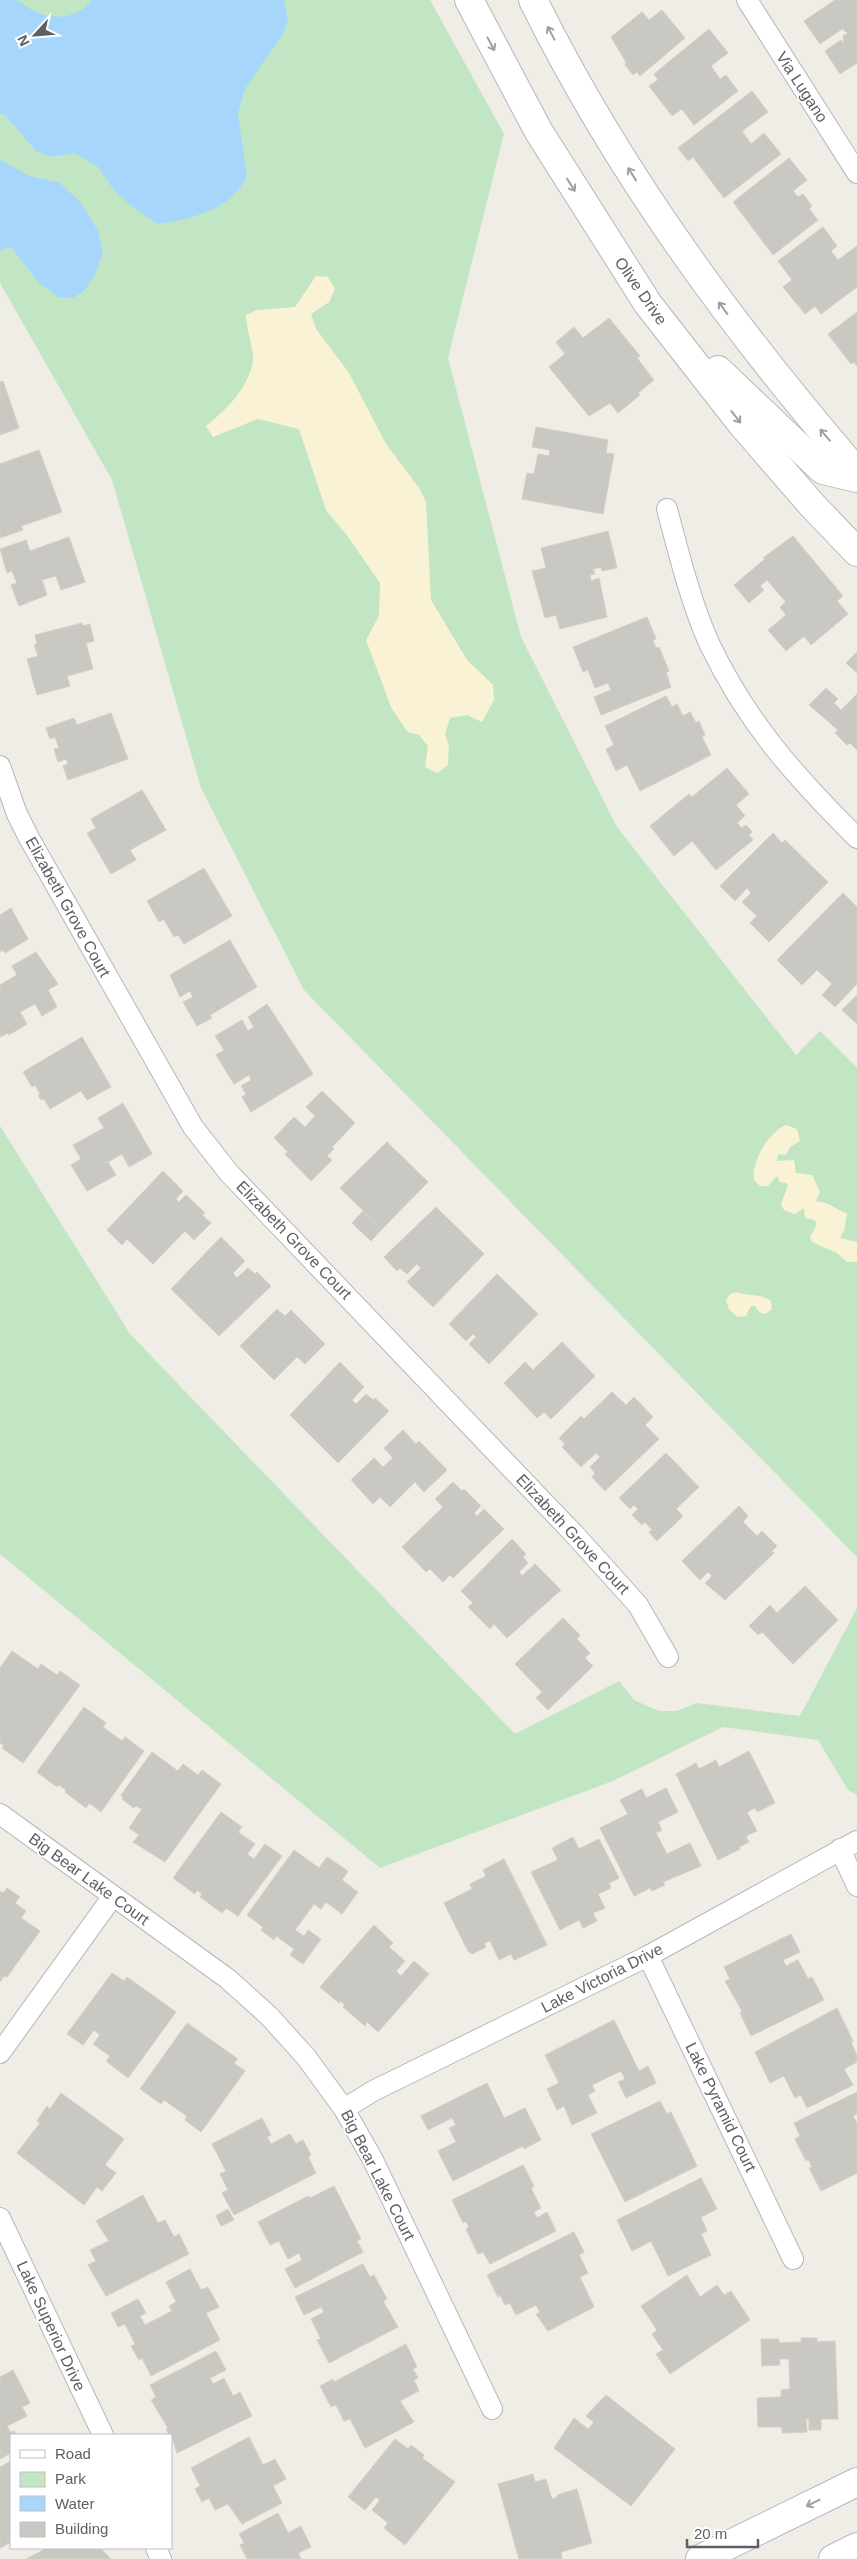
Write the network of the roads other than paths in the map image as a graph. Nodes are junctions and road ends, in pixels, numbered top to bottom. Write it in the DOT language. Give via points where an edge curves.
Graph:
graph roads {
  1 [pos="469,0"];
  2 [pos="533,0"];
  3 [pos="746,0"];
  4 [pos="857,173"];
  5 [pos="648,304"];
  6 [pos="857,472"];
  7 [pos="857,478"];
  8 [pos="666,509"];
  9 [pos="857,552"];
  10 [pos="0,766"];
  11 [pos="857,838"];
  12 [pos="668,1658"];
  13 [pos="0,1814"];
  14 [pos="848,1845"];
  15 [pos="857,1886"];
  16 [pos="113,1896"];
  17 [pos="648,1956"];
  18 [pos="0,2053"];
  19 [pos="344,2109"];
  20 [pos="0,2218"];
  21 [pos="793,2259"];
  22 [pos="492,2408"];
  23 [pos="103,2434"];
  24 [pos="857,2482"];
  25 [pos="857,2547"];
  26 [pos="700,2559"];
  27 [pos="833,2559"];
  1 -- 5 [label="main road, Olive Drive, one-way" via="539,132"];
  6 -- 2 [label="main road, one-way" via="793,398 730,317 650,202 590,106"];
  3 -- 4 [label="street, Via Lugano"];
  5 -- 7 [label="main road" via="823,470"];
  5 -- 9 [label="main road, Olive Drive, one-way" via="742,423"];
  8 -- 11 [label="street" via="689,590 709,642 735,692 766,739 802,783"];
  10 -- 12 [label="street, Elizabeth Grove Court" via="29,838 193,1128 224,1167 638,1605"];
  13 -- 16 [label="street, Big Bear Lake Court"];
  14 -- 15 [label="street"];
  14 -- 17 [label="street, Lake Victoria Drive"];
  16 -- 18 [label="street"];
  16 -- 19 [label="street, Big Bear Lake Court" via="228,1979 270,2017 306,2057"];
  17 -- 19 [label="street, Lake Victoria Drive" via="373,2091"];
  17 -- 21 [label="street, Lake Pyramid Court"];
  19 -- 22 [label="street, Big Bear Lake Court" via="373,2160"];
  20 -- 23 [label="street, Lake Superior Drive"];
  24 -- 26 [label="main road, one-way"];
  25 -- 27 [label="main road"];
}
